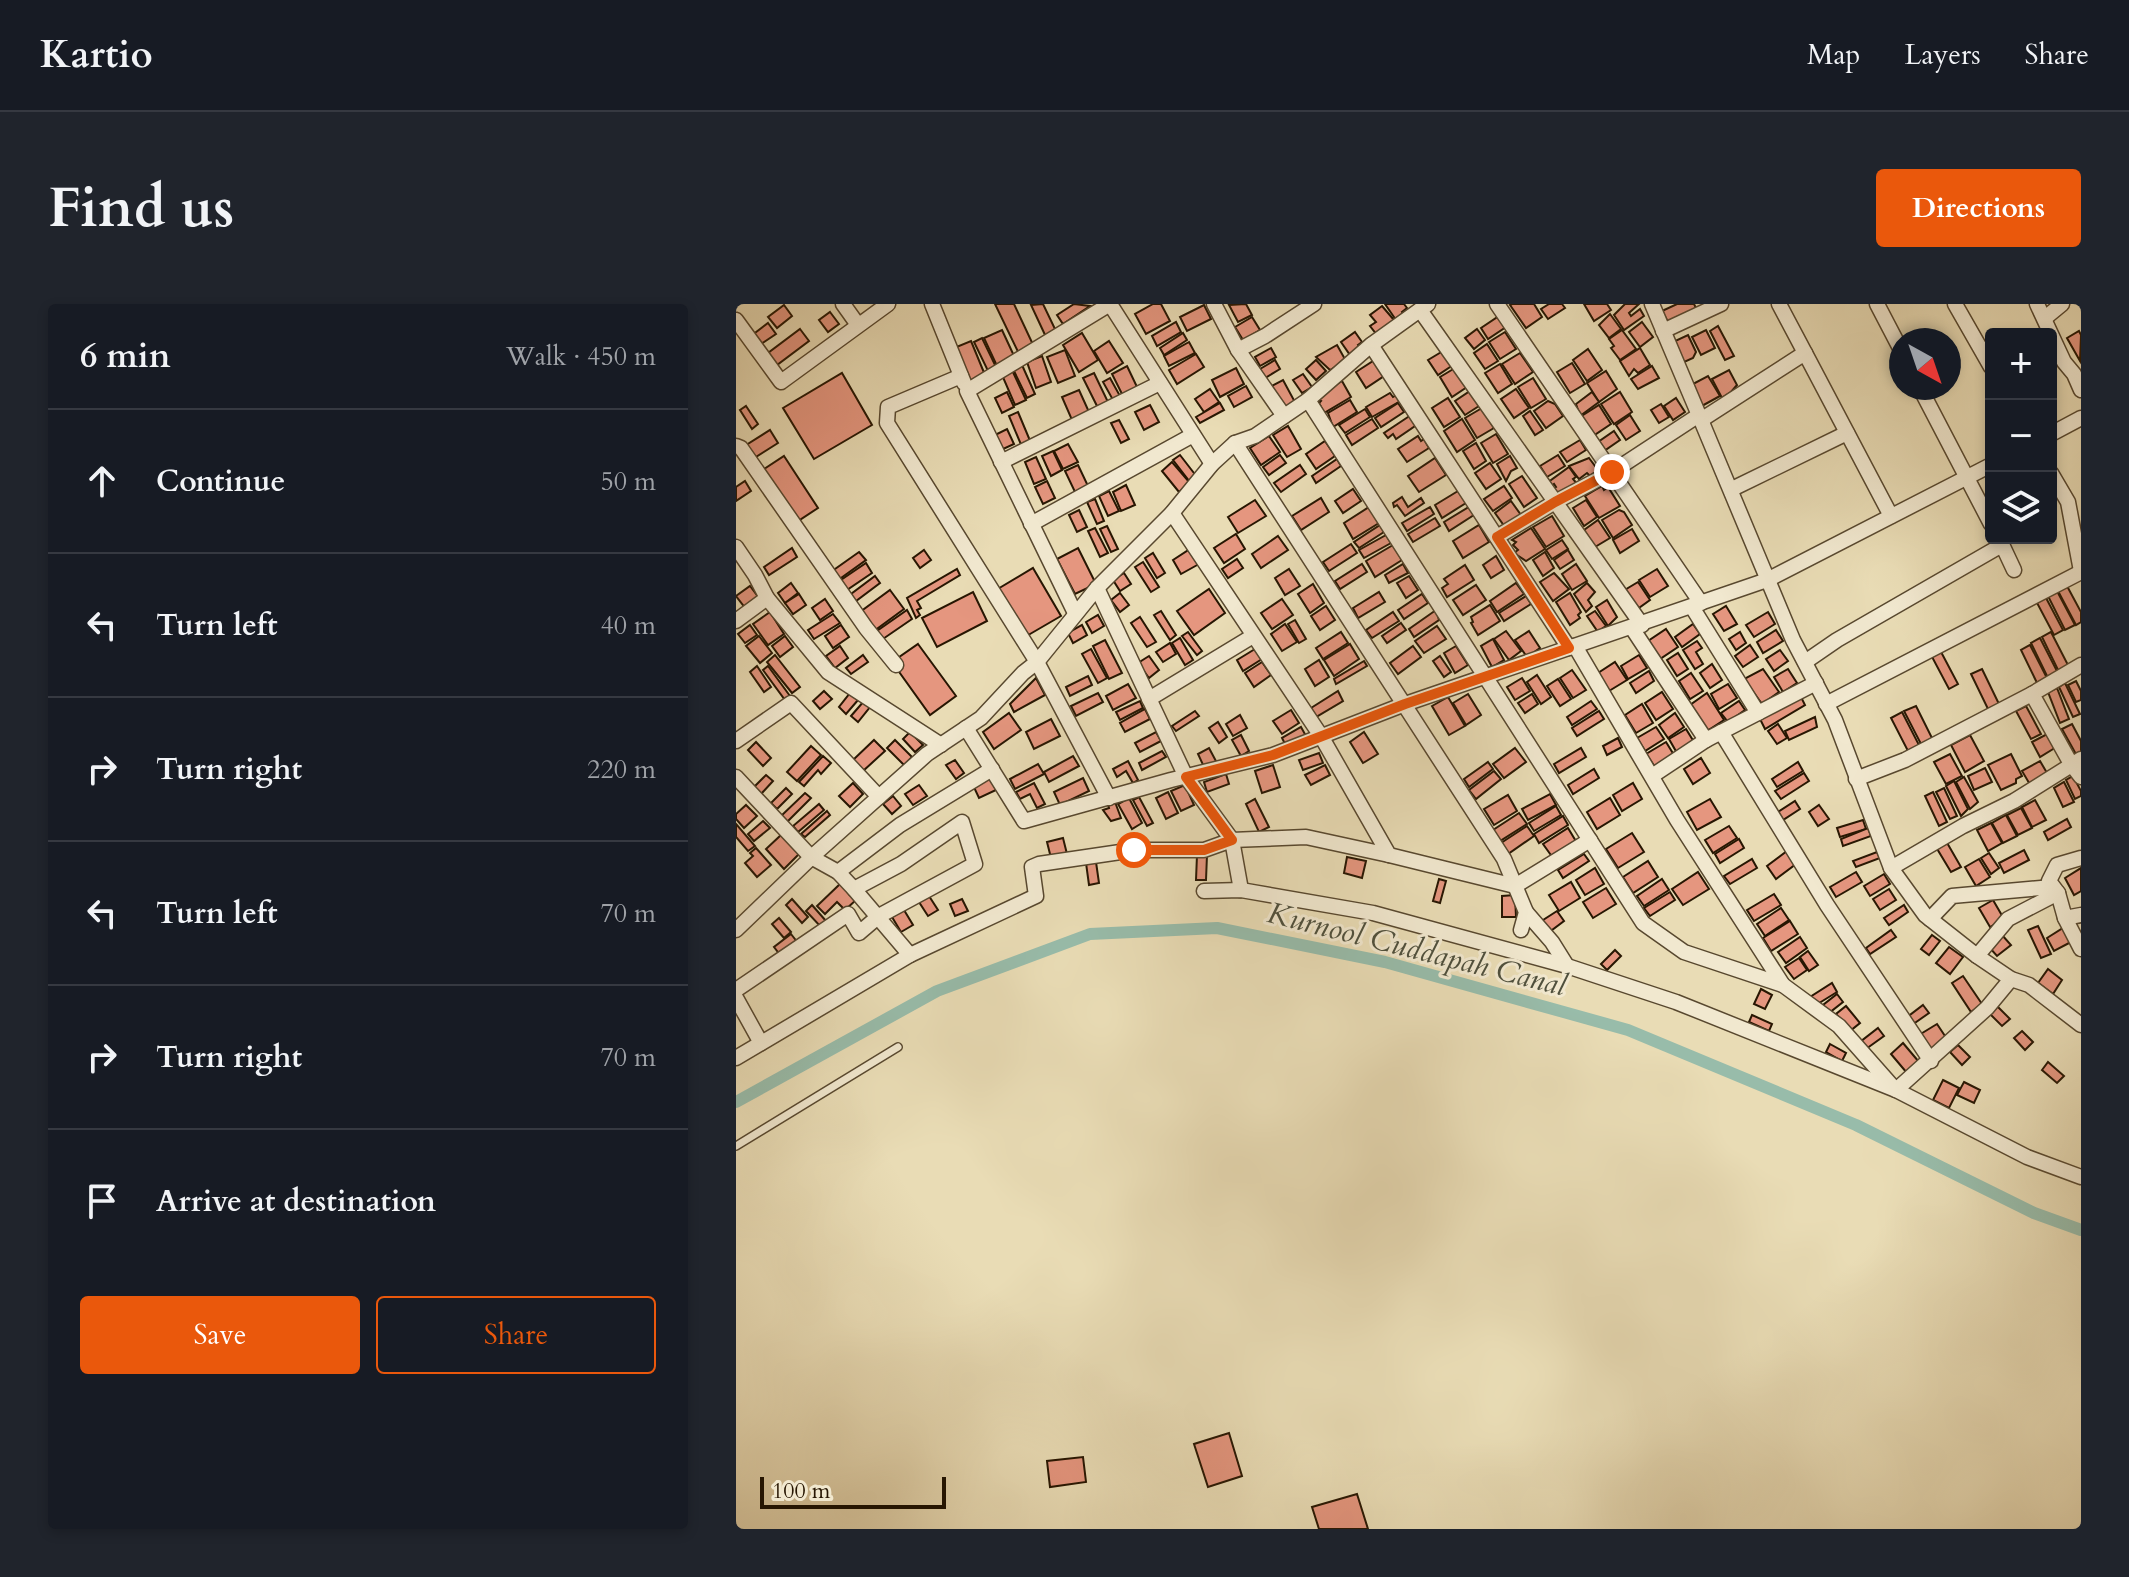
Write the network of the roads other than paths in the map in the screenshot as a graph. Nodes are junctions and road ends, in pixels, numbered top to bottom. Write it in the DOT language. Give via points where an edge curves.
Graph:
graph roads {
  1 [pos="843,304"];
  2 [pos="888,304"];
  3 [pos="932,304"];
  4 [pos="1110,304"];
  5 [pos="1214,304"];
  6 [pos="1314,304"];
  7 [pos="1497,304"];
  8 [pos="1652,304"];
  9 [pos="1721,304"];
  10 [pos="1779,304"];
  11 [pos="1877,304"];
  12 [pos="1955,304"];
  13 [pos="2037,304"];
  14 [pos="2062,304"];
  15 [pos="1424,307"];
  16 [pos="2045,318"];
  17 [pos="736,320"];
  18 [pos="858,325"];
  19 [pos="1890,328"];
  20 [pos="1663,331"];
  21 [pos="1371,345"];
  22 [pos="1238,350"];
  23 [pos="1805,353"];
  24 [pos="1985,356"];
  25 [pos="2078,372"];
  26 [pos="1160,383"];
  27 [pos="964,384"];
  28 [pos="2081,390"];
  29 [pos="1308,400"];
  30 [pos="1926,400"];
  31 [pos="1284,416"];
  32 [pos="1700,418"];
  33 [pos="2081,418"];
  34 [pos="2057,431"];
  35 [pos="1847,433"];
  36 [pos="1193,435"];
  37 [pos="1235,443"];
  38 [pos="736,446"];
  39 [pos="1001,462"];
  40 [pos="1212,464"];
  41 [pos="1985,468"];
  42 [pos="1612,472"];
  43 [pos="1967,478"];
  44 [pos="2057,483"];
  45 [pos="1732,489"];
  46 [pos="1555,502"];
  47 [pos="1985,512"];
  48 [pos="1172,513"];
  49 [pos="1891,516"];
  50 [pos="1031,524"];
  51 [pos="1497,537"];
  52 [pos="1995,544"];
  53 [pos="2001,544"];
  54 [pos="736,547"];
  55 [pos="2014,570"];
  56 [pos="2081,571"];
  57 [pos="1767,580"];
  58 [pos="1097,588"];
  59 [pos="767,598"];
  60 [pos="1696,605"];
  61 [pos="1075,613"];
  62 [pos="736,621"];
  63 [pos="1637,626"];
  64 [pos="1253,636"];
  65 [pos="1572,647"];
  66 [pos="1037,662"];
  67 [pos="1805,662"];
  68 [pos="896,665"];
  69 [pos="2081,665"];
  70 [pos="1487,676"];
  71 [pos="1816,683"];
  72 [pos="2032,694"];
  73 [pos="1149,699"];
  74 [pos="1405,704"];
  75 [pos="1826,704"];
  76 [pos="1758,713"];
  77 [pos="966,728"];
  78 [pos="1721,732"];
  79 [pos="1321,736"];
  80 [pos="1706,740"];
  81 [pos="736,741"];
  82 [pos="941,745"];
  83 [pos="2076,761"];
  84 [pos="992,769"];
  85 [pos="1652,776"];
  86 [pos="736,777"];
  87 [pos="1186,777"];
  88 [pos="2081,777"];
  89 [pos="1856,779"];
  90 [pos="879,797"];
  91 [pos="1109,798"];
  92 [pos="1232,840"];
  93 [pos="1590,840"];
  94 [pos="1389,855"];
  95 [pos="811,857"];
  96 [pos="2081,858"];
  97 [pos="1891,868"];
  98 [pos="838,872"];
  99 [pos="1515,886"];
  100 [pos="854,889"];
  101 [pos="1241,890"];
  102 [pos="2055,890"];
  103 [pos="1204,891"];
  104 [pos="1526,912"];
  105 [pos="2081,915"];
  106 [pos="879,916"];
  107 [pos="2065,918"];
  108 [pos="1930,919"];
  109 [pos="736,930"];
  110 [pos="1521,930"];
  111 [pos="2081,949"];
  112 [pos="910,955"];
  113 [pos="1977,956"];
  114 [pos="1567,966"];
  115 [pos="2011,979"];
  116 [pos="1783,985"];
  117 [pos="736,990"];
  118 [pos="736,998"];
  119 [pos="740,1016"];
  120 [pos="2081,1025"];
  121 [pos="761,1043"];
  122 [pos="898,1047"];
  123 [pos="736,1058"];
  124 [pos="1931,1061"];
  125 [pos="1896,1090"];
  126 [pos="736,1146"];
  127 [pos="2081,1177"];
  1 -- 18 [label="street"];
  2 -- 18 [label="street"];
  3 -- 27 [label="street"];
  4 -- 26 [label="street"];
  4 -- 27 [label="street"];
  5 -- 22 [label="street"];
  6 -- 22 [label="street"];
  7 -- 42 [label="street"];
  8 -- 20 [label="street"];
  9 -- 20 [label="street"];
  10 -- 23 [label="street"];
  11 -- 19 [label="street"];
  12 -- 24 [label="street"];
  13 -- 16 [label="street"];
  14 -- 16 [label="street"];
  15 -- 21 [label="street"];
  15 -- 46 [label="street"];
  16 -- 25 [label="street" via="2064,362"];
  17 -- 18 [label="street" via="781,382"];
  20 -- 32 [label="street"];
  21 -- 29 [label="street"];
  21 -- 51 [label="street"];
  22 -- 31 [label="street"];
  23 -- 32 [label="street"];
  23 -- 35 [label="street"];
  25 -- 28 [label="street"];
  26 -- 36 [label="street"];
  26 -- 39 [label="street"];
  27 -- 39 [label="street"];
  27 -- 66 [label="street" via="888,407 887,423"];
  29 -- 31 [label="street"];
  29 -- 70 [label="street"];
  30 -- 43 [label="street"];
  31 -- 37 [label="street"];
  32 -- 42 [label="street"];
  32 -- 45 [label="street"];
  33 -- 34 [label="street"];
  35 -- 45 [label="street"];
  35 -- 49 [label="street"];
  36 -- 40 [label="street"];
  36 -- 50 [label="street"];
  37 -- 40 [label="street"];
  37 -- 74 [label="street"];
  38 -- 68 [label="street"];
  39 -- 50 [label="street"];
  40 -- 48 [label="street"];
  41 -- 43 [label="street"];
  42 -- 46 [label="street"];
  42 -- 60 [label="street"];
  43 -- 47 [label="street"];
  43 -- 49 [label="street"];
  44 -- 56 [label="street" via="2068,502"];
  45 -- 57 [label="street"];
  46 -- 51 [label="street"];
  46 -- 63 [label="street"];
  48 -- 58 [label="street"];
  48 -- 64 [label="street"];
  49 -- 57 [label="street"];
  50 -- 61 [label="street"];
  51 -- 65 [label="street"];
  52 -- 67 [label="street"];
  53 -- 55 [label="street"];
  54 -- 59 [label="street"];
  56 -- 75 [label="street"];
  57 -- 60 [label="street"];
  57 -- 67 [label="street"];
  58 -- 61 [label="street"];
  58 -- 73 [label="street"];
  59 -- 62 [label="street"];
  59 -- 82 [label="street" via="828,672"];
  60 -- 63 [label="street"];
  60 -- 76 [label="street"];
  61 -- 66 [label="street"];
  63 -- 65 [label="street"];
  63 -- 80 [label="street"];
  64 -- 73 [label="street"];
  64 -- 79 [label="street"];
  65 -- 70 [label="street"];
  65 -- 85 [label="street"];
  66 -- 77 [label="street"];
  66 -- 91 [label="street"];
  67 -- 71 [label="street"];
  69 -- 72 [label="street"];
  70 -- 74 [label="street"];
  70 -- 93 [label="street"];
  71 -- 75 [label="street"];
  71 -- 76 [label="street"];
  72 -- 83 [label="street"];
  72 -- 89 [label="street" via="1905,760"];
  73 -- 87 [label="street"];
  74 -- 79 [label="street"];
  74 -- 99 [label="street" via="1504,859"];
  75 -- 89 [label="street"];
  76 -- 78 [label="street"];
  77 -- 82 [label="street"];
  77 -- 84 [label="street"];
  78 -- 80 [label="street"];
  78 -- 124 [label="street"];
  79 -- 87 [label="street" via="1273,755"];
  79 -- 94 [label="street"];
  80 -- 85 [label="street"];
  81 -- 90 [label="street" via="791,703"];
  82 -- 90 [label="street"];
  83 -- 88 [label="street"];
  83 -- 97 [label="street"];
  84 -- 91 [label="street" via="1024,821"];
  84 -- 98 [label="street" via="900,825"];
  85 -- 116 [label="street"];
  86 -- 95 [label="street"];
  87 -- 91 [label="street"];
  87 -- 92 [label="street"];
  89 -- 97 [label="street"];
  90 -- 95 [label="street"];
  92 -- 94 [label="street" via="1306,837"];
  92 -- 101 [label="street"];
  92 -- 112 [label="street" via="1204,850 1134,850 1039,864 1032,867 1036,896"];
  93 -- 99 [label="street"];
  93 -- 116 [label="street" via="1643,923 1684,952"];
  94 -- 99 [label="street"];
  95 -- 98 [label="street"];
  95 -- 109 [label="street"];
  96 -- 102 [label="street" via="2057,865 2049,881"];
  97 -- 108 [label="street"];
  98 -- 100 [label="street"];
  99 -- 104 [label="street"];
  100 -- 106 [label="street"];
  100 -- 106 [label="street" via="962,822 975,864"];
  101 -- 103 [label="street"];
  101 -- 114 [label="street" via="1373,913"];
  102 -- 107 [label="street"];
  102 -- 108 [label="street" via="1952,896"];
  102 -- 113 [label="street" via="2008,919"];
  104 -- 110 [label="street"];
  104 -- 114 [label="street"];
  105 -- 107 [label="street"];
  106 -- 112 [label="street"];
  106 -- 117 [label="street" via="859,933 848,914"];
  107 -- 111 [label="street"];
  108 -- 113 [label="street"];
  112 -- 121 [label="street"];
  113 -- 115 [label="street"];
  114 -- 125 [label="street" via="1676,1002"];
  115 -- 120 [label="street" via="2029,985"];
  115 -- 124 [label="street"];
  116 -- 125 [label="street" via="1839,1026"];
  118 -- 119 [label="street"];
  119 -- 121 [label="street"];
  121 -- 123 [label="street"];
  122 -- 126 [label="lane"];
  124 -- 125 [label="street"];
  125 -- 127 [label="street" via="2027,1157"];
}
